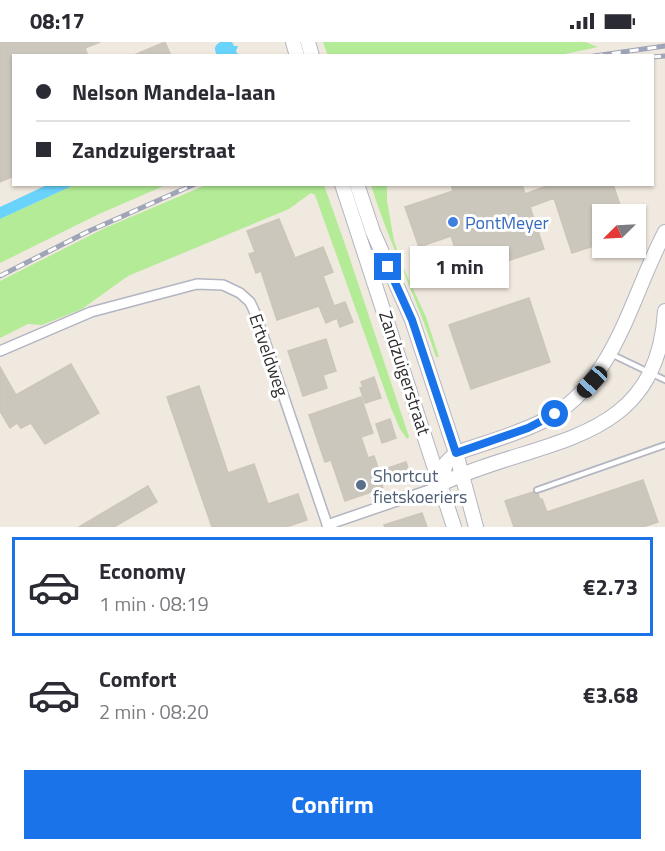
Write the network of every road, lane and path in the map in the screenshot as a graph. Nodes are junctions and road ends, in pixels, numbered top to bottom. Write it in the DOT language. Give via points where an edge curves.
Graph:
graph roads {
  1 [pos="343,186"];
  2 [pos="358,186"];
  3 [pos="665,232"];
  4 [pos="665,311"];
  5 [pos="0,351"];
  6 [pos="610,354"];
  7 [pos="651,374"];
  8 [pos="665,380"];
  9 [pos="665,445"];
  10 [pos="456,453"];
  11 [pos="462,474"];
  12 [pos="441,484"];
  13 [pos="537,490"];
  14 [pos="328,526"];
  15 [pos="454,527"];
  16 [pos="476,527"];
  1 -- 12 [label="main road, Zandzuigerstraat"];
  2 -- 10 [label="main road, Zandzuigerstraat" via="373,232 412,320"];
  3 -- 6 [label="main road"];
  4 -- 7 [label="main road" via="662,342"];
  5 -- 14 [label="street, Ertveldweg" via="91,312 197,284 223,285 240,293 256,315"];
  6 -- 7 [label="lane"];
  6 -- 10 [label="main road" via="586,388 555,414 528,428"];
  7 -- 8 [label="lane"];
  7 -- 11 [label="main road" via="635,398 600,425"];
  9 -- 13 [label="lane"];
  10 -- 11 [label="main road, Zandzuigerstraat"];
  10 -- 12 [label="main road" via="446,463"];
  11 -- 12 [label="main road"];
  11 -- 16 [label="main road, Zandzuigerstraat"];
  12 -- 14 [label="street, Ertveldweg"];
  12 -- 15 [label="main road, Zandzuigerstraat"];
}
